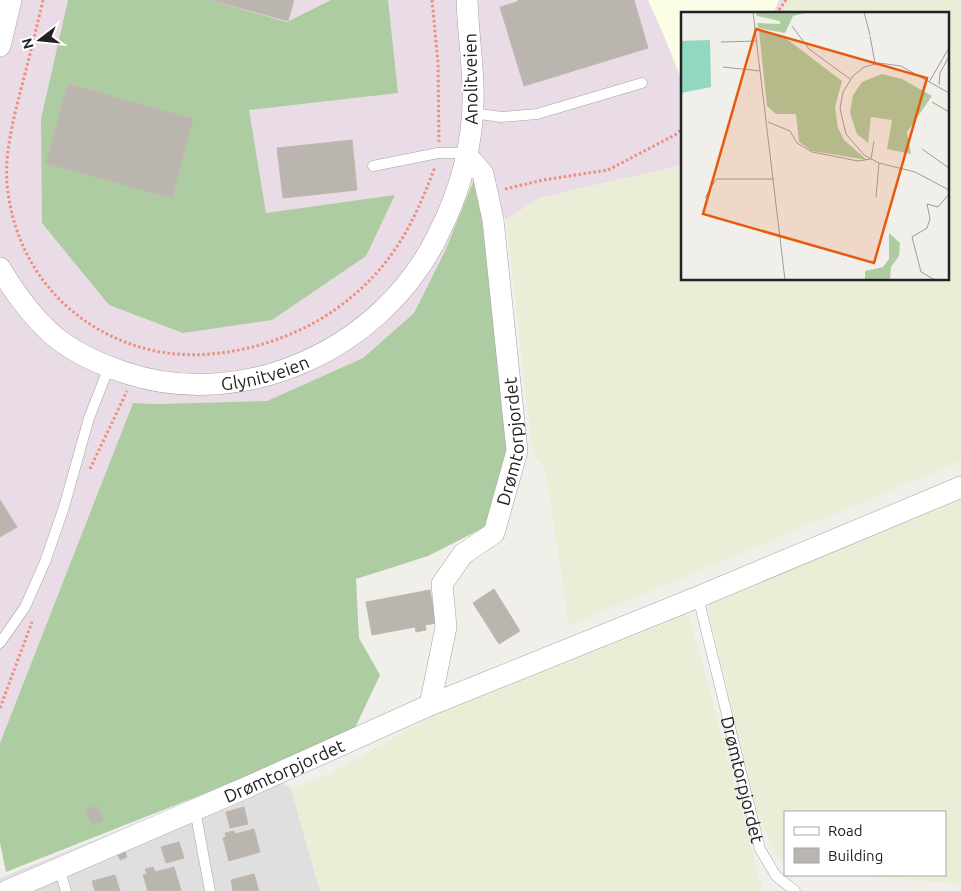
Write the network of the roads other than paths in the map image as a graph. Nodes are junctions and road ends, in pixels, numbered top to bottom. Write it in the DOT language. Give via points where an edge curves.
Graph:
graph roads {
  1 [pos="12,0"];
  2 [pos="467,0"];
  3 [pos="0,46"];
  4 [pos="642,83"];
  5 [pos="473,113"];
  6 [pos="467,158"];
  7 [pos="373,166"];
  8 [pos="0,268"];
  9 [pos="109,367"];
  10 [pos="961,487"];
  11 [pos="698,597"];
  12 [pos="0,643"];
  13 [pos="430,705"];
  14 [pos="194,810"];
  15 [pos="59,868"];
  16 [pos="7,891"];
  17 [pos="66,891"];
  18 [pos="210,891"];
  19 [pos="795,891"];
  1 -- 3 [label="street"];
  2 -- 5 [label="street, Anolitveien"];
  4 -- 5 [label="lane" via="537,114 501,117"];
  5 -- 6 [label="street, Anolitveien"];
  6 -- 7 [label="lane" via="458,153 438,153"];
  6 -- 9 [label="street, Glynitveien" via="446,219 416,273 381,312 320,355 268,376 238,382 166,382"];
  6 -- 13 [label="street, Drømtorpjordet" via="483,174 493,220 517,451 494,533 463,554 442,584 446,627"];
  8 -- 9 [label="street, Glynitveien" via="25,307 47,329 75,350"];
  9 -- 12 [label="lane" via="89,418 45,562 25,607"];
  10 -- 11 [label="street, Drømtorpjordet"];
  11 -- 13 [label="street, Drømtorpjordet"];
  11 -- 19 [label="lane, Drømtorpjordet" via="760,848 776,876"];
  13 -- 14 [label="street, Drømtorpjordet"];
  14 -- 15 [label="street, Drømtorpjordet"];
  14 -- 18 [label="lane"];
  15 -- 16 [label="street, Drømtorpjordet"];
  15 -- 17 [label="lane"];
}
